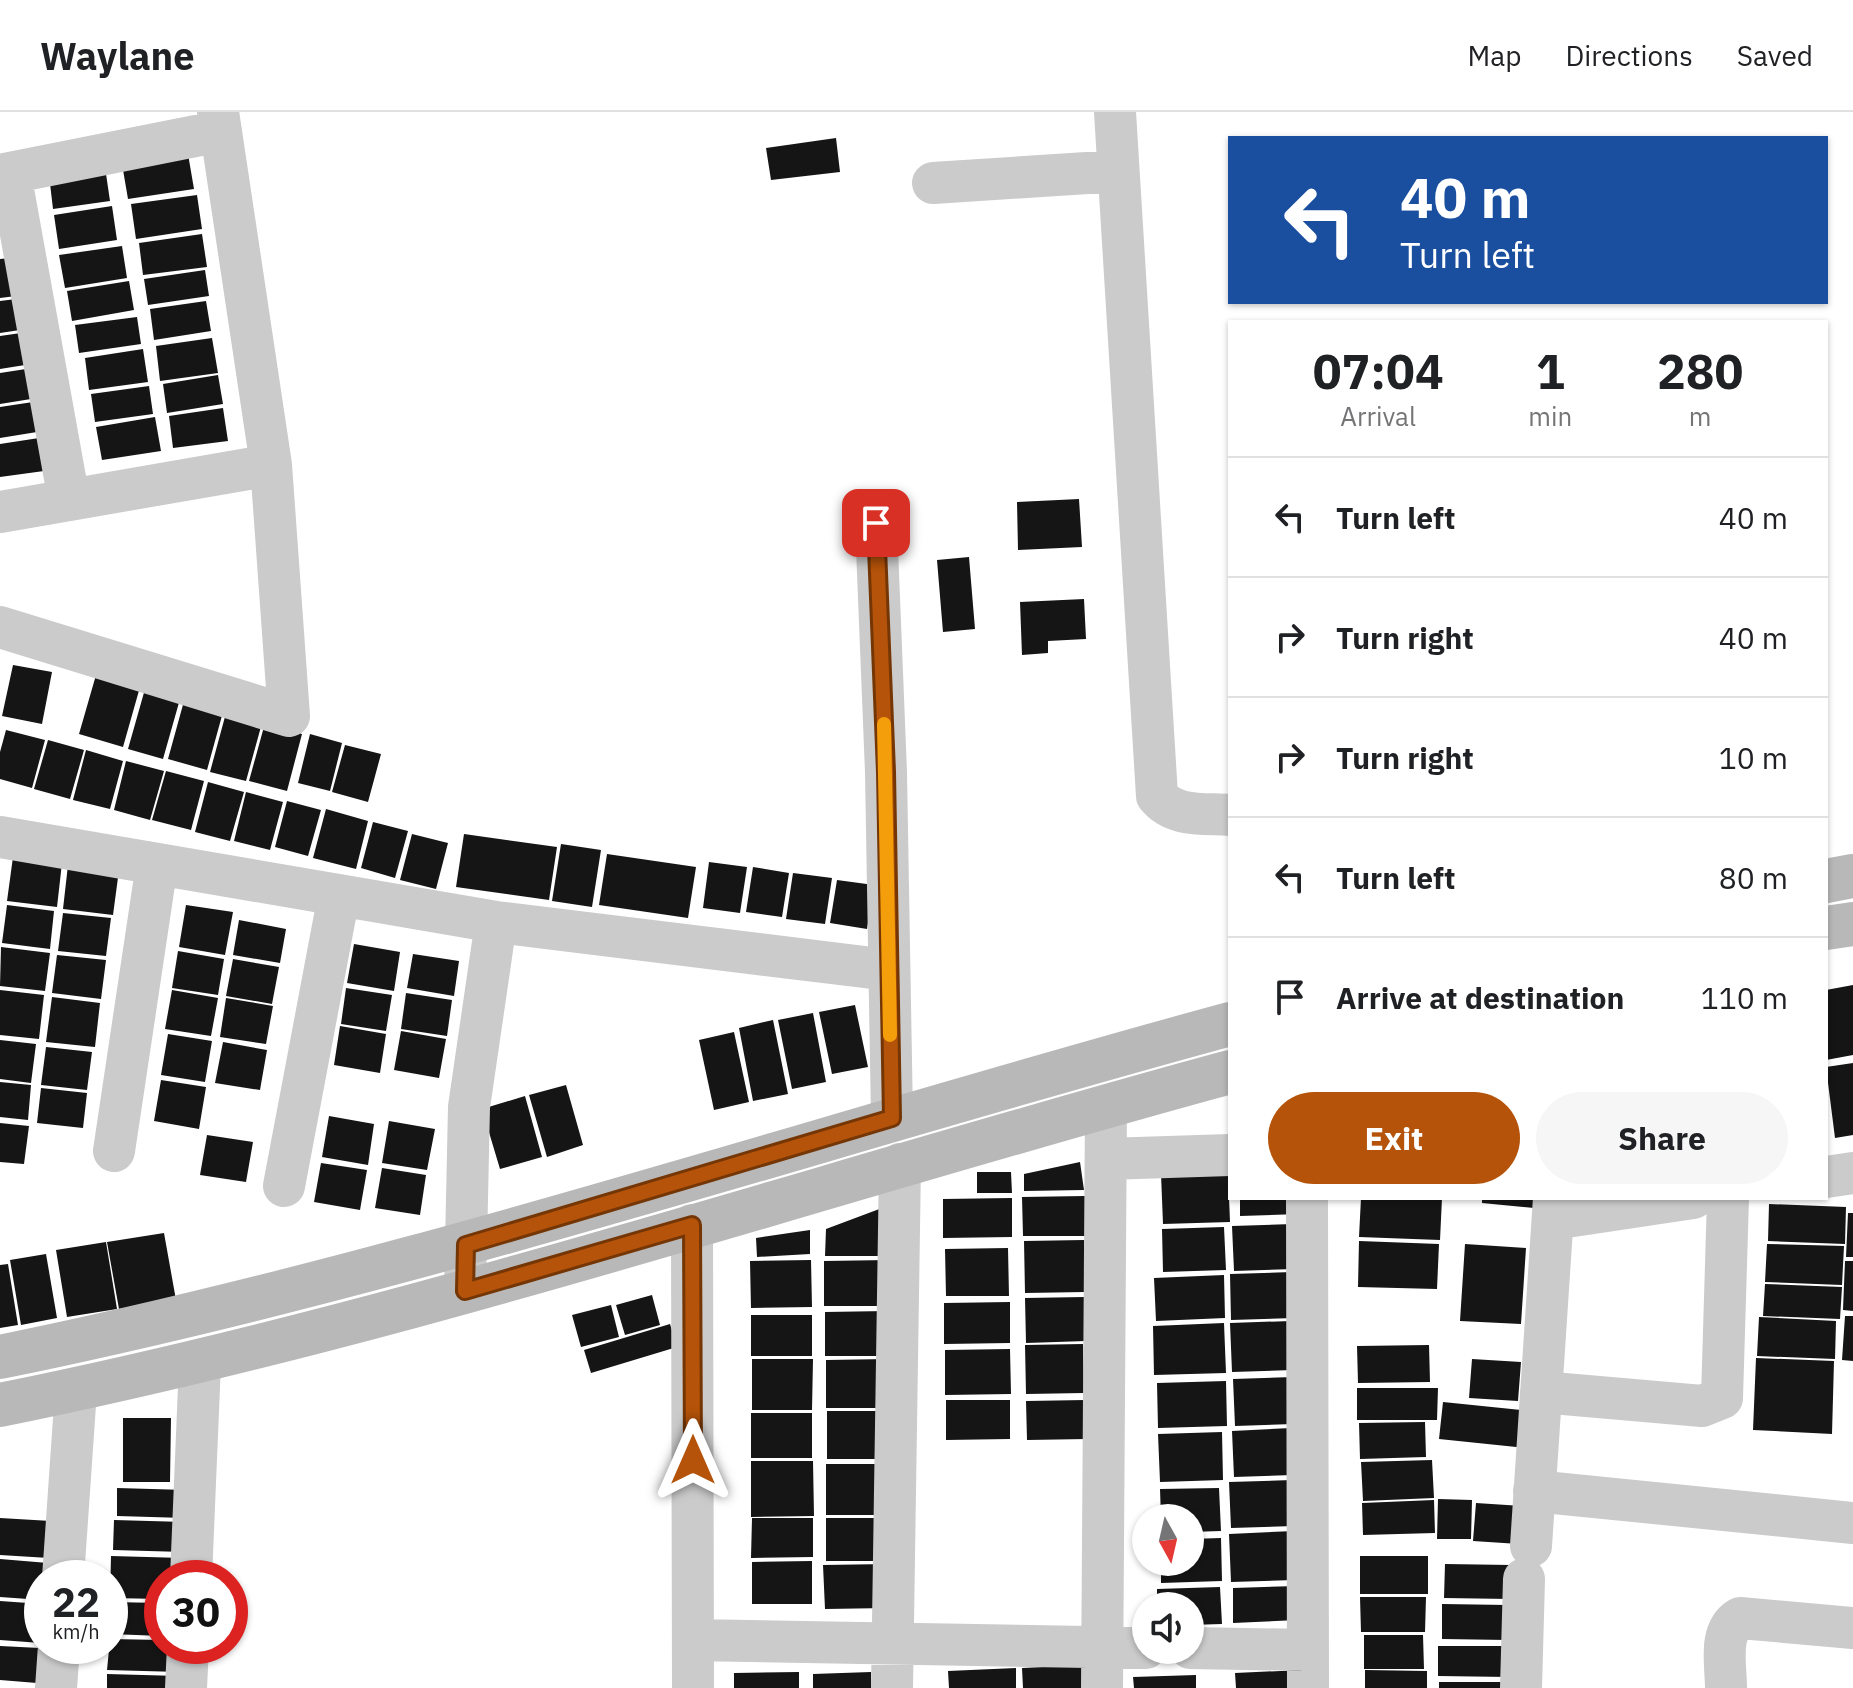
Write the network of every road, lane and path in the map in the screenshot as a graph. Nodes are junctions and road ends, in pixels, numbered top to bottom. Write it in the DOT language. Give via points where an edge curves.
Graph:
graph roads {
  1 [pos="1115,112"];
  2 [pos="220,122"];
  3 [pos="1118,171"];
  4 [pos="5,174"];
  5 [pos="933,183"];
  6 [pos="271,465"];
  7 [pos="69,500"];
  8 [pos="0,512"];
  9 [pos="876,523"];
  10 [pos="0,627"];
  11 [pos="1228,815"];
  12 [pos="1,840"];
  13 [pos="157,864"];
  14 [pos="1853,876"];
  15 [pos="1828,881"];
  16 [pos="339,895"];
  17 [pos="496,922"];
  18 [pos="1853,924"];
  19 [pos="1828,928"];
  20 [pos="889,970"];
  21 [pos="1228,1025"];
  22 [pos="1228,1073"];
  23 [pos="1106,1106"];
  24 [pos="892,1118"];
  25 [pos="114,1151"];
  26 [pos="1228,1155"];
  27 [pos="1106,1159"];
  28 [pos="900,1164"];
  29 [pos="1853,1173"];
  30 [pos="1828,1177"];
  31 [pos="284,1186"];
  32 [pos="1307,1200"];
  33 [pos="1668,1200"];
  34 [pos="1728,1200"];
  35 [pos="1554,1209"];
  36 [pos="692,1225"];
  37 [pos="466,1245"];
  38 [pos="465,1291"];
  39 [pos="0,1357"];
  40 [pos="200,1363"];
  41 [pos="76,1390"];
  42 [pos="1541,1392"];
  43 [pos="0,1405"];
  44 [pos="1534,1491"];
  45 [pos="1853,1523"];
  46 [pos="64,1560"];
  47 [pos="192,1560"];
  48 [pos="1853,1628"];
  49 [pos="693,1640"];
  50 [pos="892,1644"];
  51 [pos="1102,1647"];
  52 [pos="1132,1648"];
  53 [pos="1204,1650"];
  54 [pos="58,1664"];
  55 [pos="187,1664"];
  56 [pos="1308,1669"];
  57 [pos="56,1688"];
  58 [pos="186,1688"];
  59 [pos="693,1688"];
  60 [pos="892,1688"];
  61 [pos="1102,1688"];
  62 [pos="1521,1688"];
  63 [pos="1726,1688"];
  1 -- 3 [label="street"];
  2 -- 4 [label="street"];
  2 -- 6 [label="street"];
  3 -- 5 [label="street"];
  3 -- 11 [label="street" via="1157,796 1167,808 1180,812"];
  4 -- 7 [label="street"];
  6 -- 7 [label="street"];
  6 -- 10 [label="street" via="289,716"];
  7 -- 8 [label="street"];
  9 -- 20 [label="street"];
  12 -- 13 [label="street"];
  13 -- 16 [label="street"];
  13 -- 25 [label="street"];
  14 -- 15 [label="main road"];
  16 -- 17 [label="street"];
  16 -- 31 [label="street"];
  17 -- 20 [label="street"];
  17 -- 37 [label="street" via="469,1107"];
  18 -- 19 [label="main road"];
  20 -- 24 [label="street"];
  21 -- 24 [label="main road"];
  22 -- 23 [label="main road"];
  23 -- 27 [label="street"];
  23 -- 28 [label="main road"];
  24 -- 37 [label="main road"];
  26 -- 27 [label="street"];
  27 -- 51 [label="street"];
  28 -- 36 [label="main road"];
  28 -- 50 [label="street"];
  29 -- 30 [label="street"];
  32 -- 56 [label="street"];
  33 -- 35 [label="street"];
  34 -- 42 [label="street" via="1722,1398 1702,1406"];
  35 -- 42 [label="street"];
  36 -- 38 [label="main road"];
  36 -- 49 [label="street"];
  37 -- 38 [label="street"];
  37 -- 39 [label="main road" via="143,1328"];
  38 -- 40 [label="main road"];
  40 -- 41 [label="main road"];
  40 -- 47 [label="street"];
  41 -- 43 [label="main road"];
  41 -- 46 [label="street"];
  42 -- 44 [label="street"];
  44 -- 45 [label="street"];
  44 -- 62 [label="street"];
  48 -- 63 [label="street" via="1740,1618 1726,1634"];
  49 -- 50 [label="street"];
  49 -- 59 [label="street"];
  50 -- 51 [label="street"];
  50 -- 60 [label="street"];
  51 -- 52 [label="street"];
  51 -- 61 [label="street"];
  53 -- 56 [label="street"];
  54 -- 57 [label="street"];
  55 -- 58 [label="street"];
}
